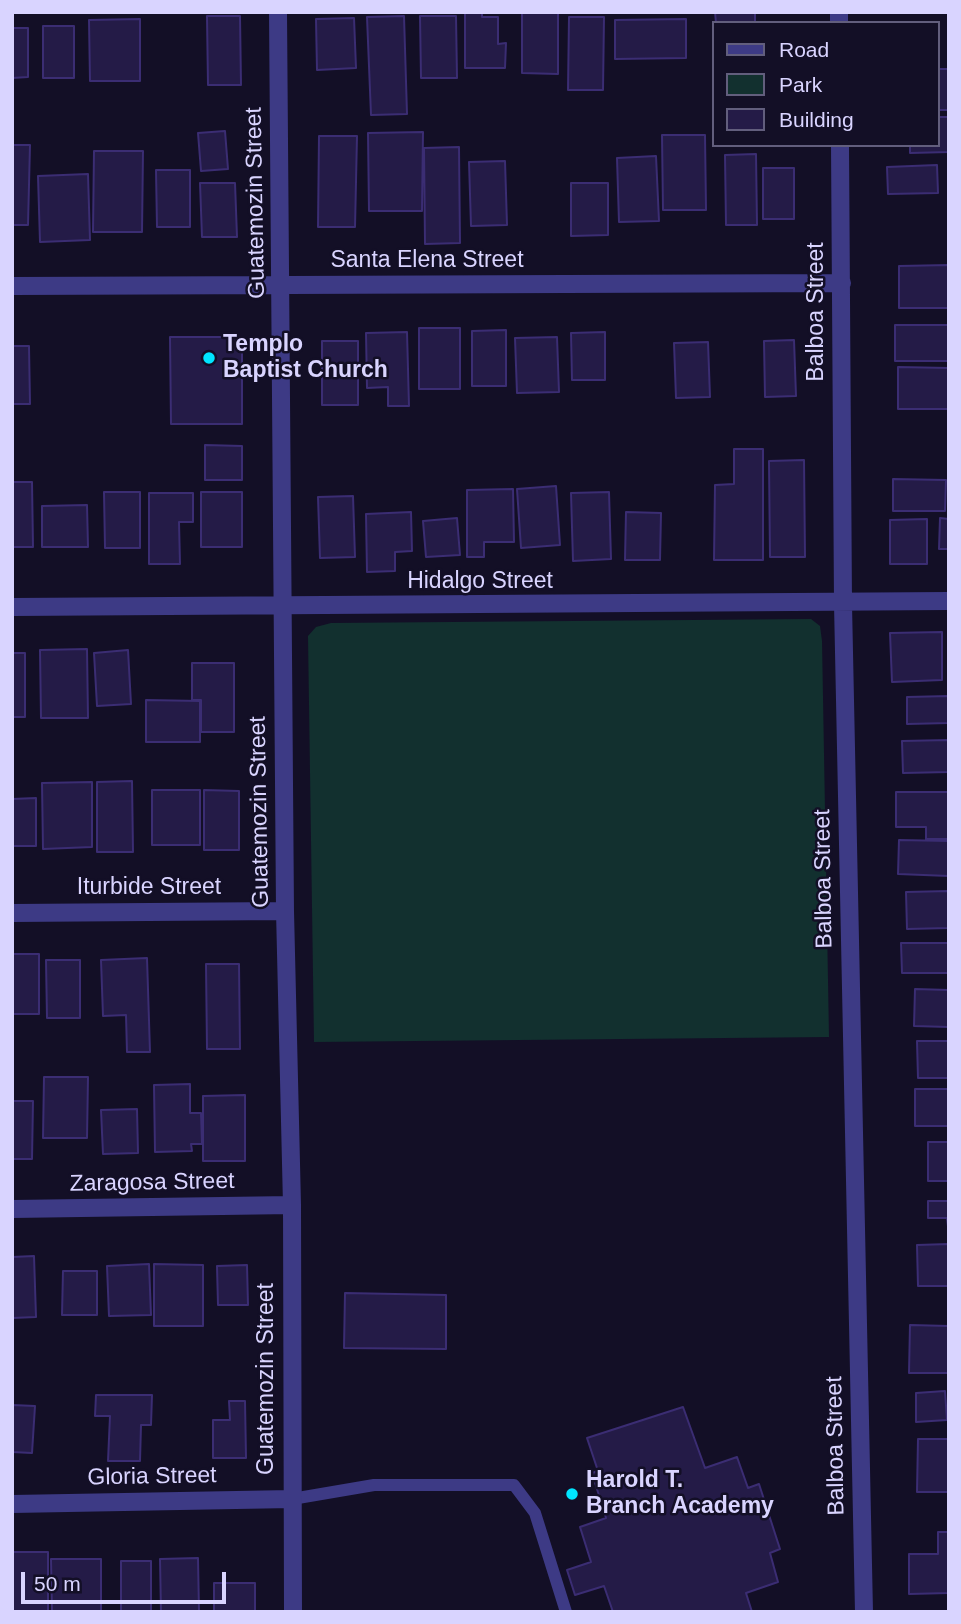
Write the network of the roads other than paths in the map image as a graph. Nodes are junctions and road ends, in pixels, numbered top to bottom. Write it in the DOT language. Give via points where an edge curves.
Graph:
graph roads {
  1 [pos="278,12"];
  2 [pos="840,147"];
  3 [pos="842,283"];
  4 [pos="12,286"];
  5 [pos="282,286"];
  6 [pos="949,601"];
  7 [pos="843,604"];
  8 [pos="12,607"];
  9 [pos="282,607"];
  10 [pos="285,911"];
  11 [pos="12,913"];
  12 [pos="292,1205"];
  13 [pos="12,1209"];
  14 [pos="292,1499"];
  15 [pos="12,1504"];
  16 [pos="293,1612"];
  17 [pos="566,1612"];
  18 [pos="864,1612"];
  1 -- 5 [label="street, Guatemozin Street"];
  2 -- 3 [label="street, Balboa Street"];
  3 -- 5 [label="street, Santa Elena Street"];
  3 -- 7 [label="street, Balboa Street"];
  4 -- 5 [label="street, Santa Elena Street"];
  5 -- 9 [label="street, Guatemozin Street"];
  6 -- 7 [label="street, Hidalgo Street"];
  7 -- 9 [label="street, Hidalgo Street"];
  7 -- 18 [label="street, Balboa Street"];
  8 -- 9 [label="street, Hidalgo Street"];
  9 -- 10 [label="street, Guatemozin Street"];
  10 -- 11 [label="street, Iturbide Street"];
  10 -- 12 [label="street, Guatemozin Street"];
  12 -- 13 [label="street, Zaragosa Street"];
  12 -- 14 [label="street, Guatemozin Street"];
  14 -- 15 [label="street, Gloria Street"];
  14 -- 16 [label="street, Guatemozin Street"];
  14 -- 17 [label="lane" via="374,1485 514,1485 535,1513"];
}
